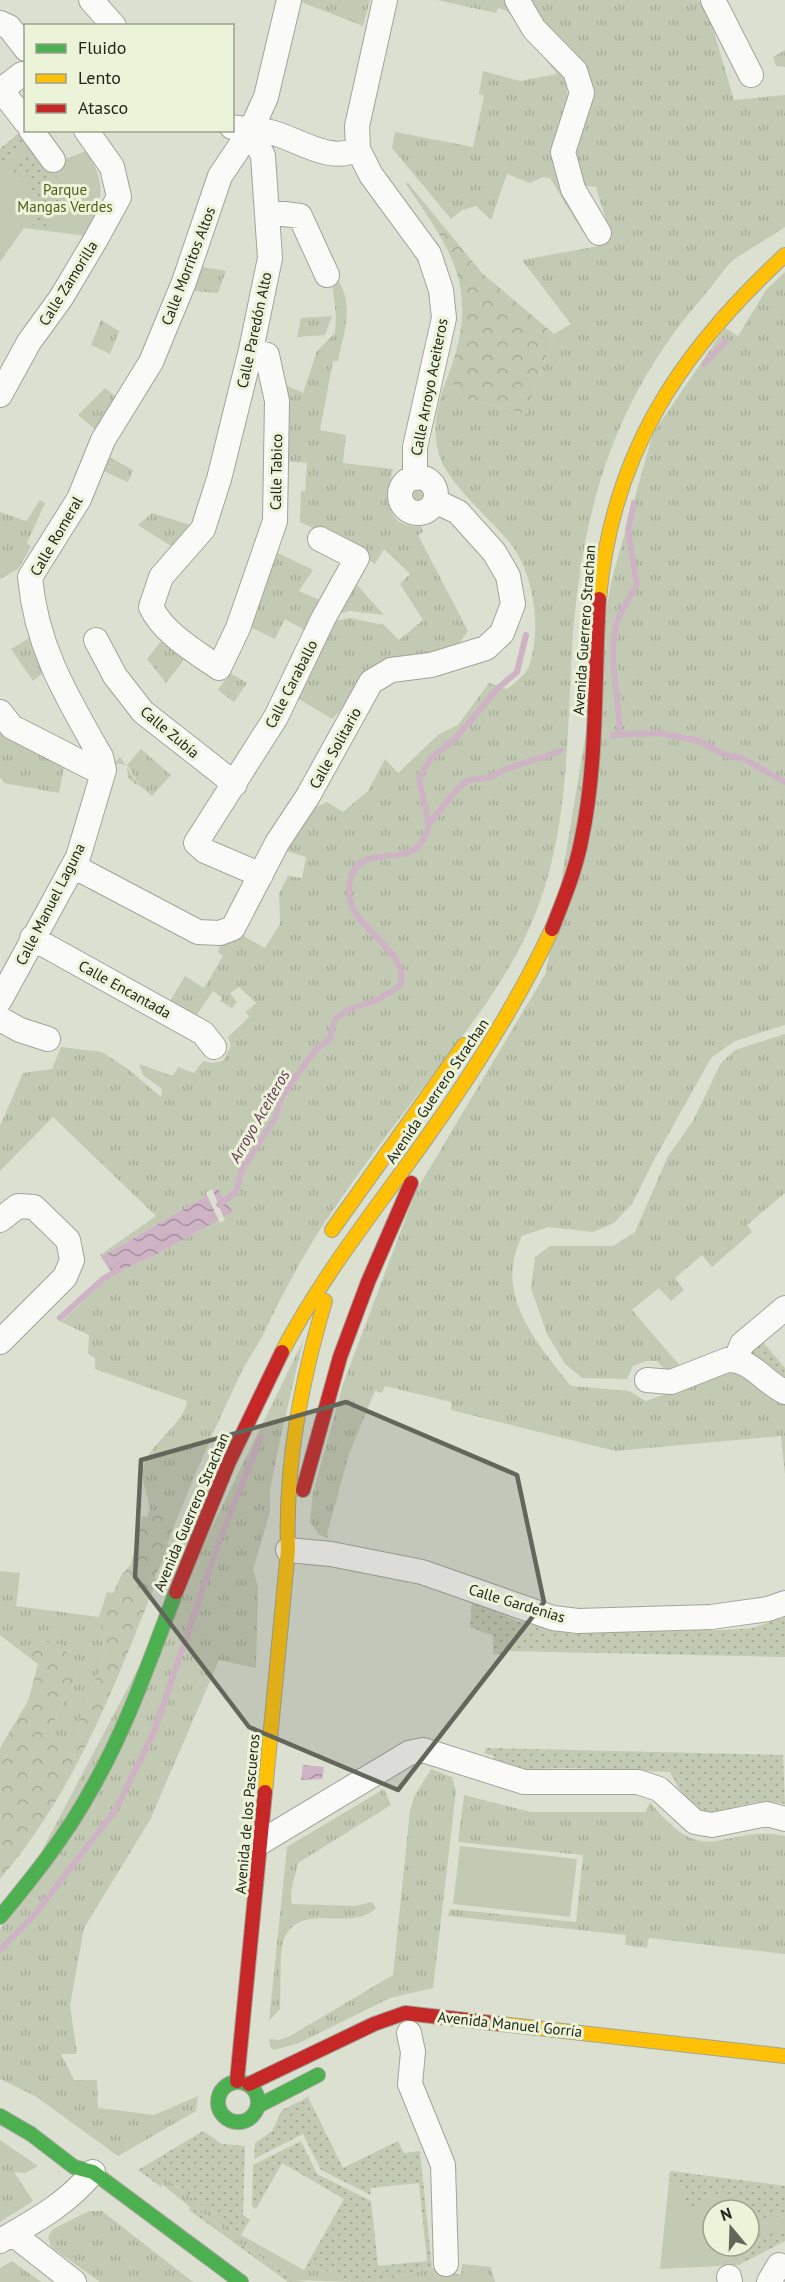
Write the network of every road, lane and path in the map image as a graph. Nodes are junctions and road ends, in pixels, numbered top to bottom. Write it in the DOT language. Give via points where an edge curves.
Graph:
graph roads {
  1 [pos="91,0"];
  2 [pos="289,0"];
  3 [pos="385,0"];
  4 [pos="517,0"];
  5 [pos="713,0"];
  6 [pos="0,23"];
  7 [pos="112,24"];
  8 [pos="24,46"];
  9 [pos="22,74"];
  10 [pos="751,75"];
  11 [pos="1,90"];
  12 [pos="24,120"];
  13 [pos="242,128"];
  14 [pos="33,132"];
  15 [pos="87,132"];
  16 [pos="358,149"];
  17 [pos="53,160"];
  18 [pos="268,212"];
  19 [pos="599,233"];
  20 [pos="785,242"];
  21 [pos="785,255"];
  22 [pos="752,267"];
  23 [pos="327,274"];
  24 [pos="251,350"];
  25 [pos="0,395"];
  26 [pos="125,404"];
  27 [pos="632,428"];
  28 [pos="614,470"];
  29 [pos="435,501"];
  30 [pos="600,514"];
  31 [pos="320,539"];
  32 [pos="157,591"];
  33 [pos="96,640"];
  34 [pos="0,712"];
  35 [pos="104,770"];
  36 [pos="577,770"];
  37 [pos="235,784"];
  38 [pos="73,866"];
  39 [pos="261,874"];
  40 [pos="32,938"];
  41 [pos="520,962"];
  42 [pos="0,1000"];
  43 [pos="497,1002"];
  44 [pos="0,1019"];
  45 [pos="476,1030"];
  46 [pos="48,1039"];
  47 [pos="214,1047"];
  48 [pos="428,1094"];
  49 [pos="448,1107"];
  50 [pos="0,1220"];
  51 [pos="327,1238"];
  52 [pos="338,1259"];
  53 [pos="785,1308"];
  54 [pos="0,1342"];
  55 [pos="736,1359"];
  56 [pos="647,1380"];
  57 [pos="785,1392"];
  58 [pos="216,1456"];
  59 [pos="288,1550"];
  60 [pos="785,1603"];
  61 [pos="112,1715"];
  62 [pos="99,1744"];
  63 [pos="78,1782"];
  64 [pos="785,1819"];
  65 [pos="50,1829"];
  66 [pos="261,1842"];
  67 [pos="0,1895"];
  68 [pos="0,1917"];
  69 [pos="410,2034"];
  70 [pos="785,2056"];
  71 [pos="329,2070"];
  72 [pos="243,2083"];
  73 [pos="258,2106"];
  74 [pos="0,2116"];
  75 [pos="89,2163"];
  76 [pos="6,2238"];
  77 [pos="446,2264"];
  78 [pos="74,2282"];
  79 [pos="241,2282"];
  1 -- 7 [label="street"];
  2 -- 13 [label="street, Calle Morritos Altos" via="266,97"];
  3 -- 16 [label="street, Calle Arroyo Aceiteros" via="357,126"];
  4 -- 19 [label="street" via="534,29 575,70 582,93 562,152 573,189"];
  5 -- 10 [label="street"];
  6 -- 8 [label="street" via="9,27"];
  9 -- 11 [label="street"];
  11 -- 12 [label="street"];
  13 -- 16 [label="street" via="270,132 332,154 347,155"];
  13 -- 18 [label="street, Calle Paredón Alto" via="263,156"];
  13 -- 26 [label="street, Calle Morritos Altos" via="220,176 152,362"];
  14 -- 17 [label="street"];
  15 -- 25 [label="street, Calle Zamorilla" via="112,166 118,197"];
  16 -- 29 [label="street, Calle Arroyo Aceiteros" via="371,176 429,254 441,290 444,318 415,447 415,478 431,482"];
  18 -- 23 [label="street" via="300,216"];
  18 -- 24 [label="street, Calle Paredón Alto" via="270,258"];
  20 -- 22 [label="main road"];
  21 -- 49 [label="main road, Avenida Guerrero Strachan" via="706,334 669,386 638,445 619,494 605,549 592,759 582,836 570,885 551,934 516,1003"];
  24 -- 32 [label="street, Calle Paredón Alto" via="203,529 161,577"];
  24 -- 32 [label="street, Calle Tabico" via="267,354 277,401 275,521 238,628 219,668 156,617 151,607"];
  26 -- 35 [label="street, Calle Romeral" via="103,440 79,499 30,577 48,658 101,757"];
  27 -- 28 [label="main road"];
  29 -- 39 [label="street, Calle Solitario" via="458,512 494,552 508,576 513,604 502,633 486,648 431,665 391,670 370,682"];
  30 -- 36 [label="main road, Avenida Guerrero Strachan" via="593,547"];
  31 -- 37 [label="street, Calle Caraballo" via="357,558 276,717"];
  33 -- 37 [label="street, Calle Zubía" via="142,712"];
  34 -- 35 [label="street" via="12,727 94,769"];
  35 -- 38 [label="street, Calle Manuel Laguna"];
  37 -- 39 [label="street, Calle Caraballo" via="196,843 205,851"];
  38 -- 39 [label="street, Calle Solitario" via="198,932 220,933 233,928"];
  38 -- 40 [label="street, Calle Manuel Laguna"];
  40 -- 42 [label="street, Calle Manuel Laguna"];
  40 -- 47 [label="street, Calle Encantada" via="203,1033"];
  41 -- 43 [label="main road, Avenida Guerrero Strachan"];
  44 -- 46 [label="street"];
  45 -- 48 [label="main road, Avenida Guerrero Strachan"];
  48 -- 51 [label="main road, Avenida Guerrero Strachan"];
  48 -- 52 [label="main road" via="411,1132 345,1226"];
  49 -- 52 [label="main road, Avenida Guerrero Strachan"];
  49 -- 59 [label="main road" via="372,1270 331,1385"];
  50 -- 54 [label="street" via="18,1206 34,1207 68,1240 72,1260 65,1277"];
  52 -- 59 [label="main road" via="296,1406 285,1507"];
  52 -- 68 [label="main road, Avenida Guerrero Strachan" via="298,1320 249,1419 101,1772 49,1857"];
  53 -- 55 [label="street" via="742,1344"];
  55 -- 56 [label="street" via="671,1382"];
  55 -- 57 [label="street"];
  58 -- 61 [label="main road, Avenida Guerrero Strachan"];
  59 -- 60 [label="street, Calle Gardenias" via="423,1572 553,1618 578,1621 711,1617"];
  59 -- 66 [label="main road, Avenida de los Pascueros"];
  62 -- 63 [label="main road"];
  64 -- 66 [label="street" via="767,1814 712,1825 695,1822 659,1788 638,1782 524,1782 423,1750 409,1752"];
  65 -- 67 [label="main road"];
  66 -- 72 [label="main road, Avenida de los Pascueros"];
  69 -- 77 [label="street" via="410,2084 443,2165"];
  70 -- 72 [label="main road, Avenida Manuel Gorría" via="405,2013"];
  71 -- 73 [label="main road"];
  72 -- 73 [label="main road" via="258,2097"];
  72 -- 73 [label="main road" via="223,2088 219,2095 220,2111 238,2123 252,2118"];
  74 -- 75 [label="main road" via="74,2167"];
  75 -- 76 [label="street" via="68,2199"];
  75 -- 79 [label="main road"];
  76 -- 78 [label="street"];
}
